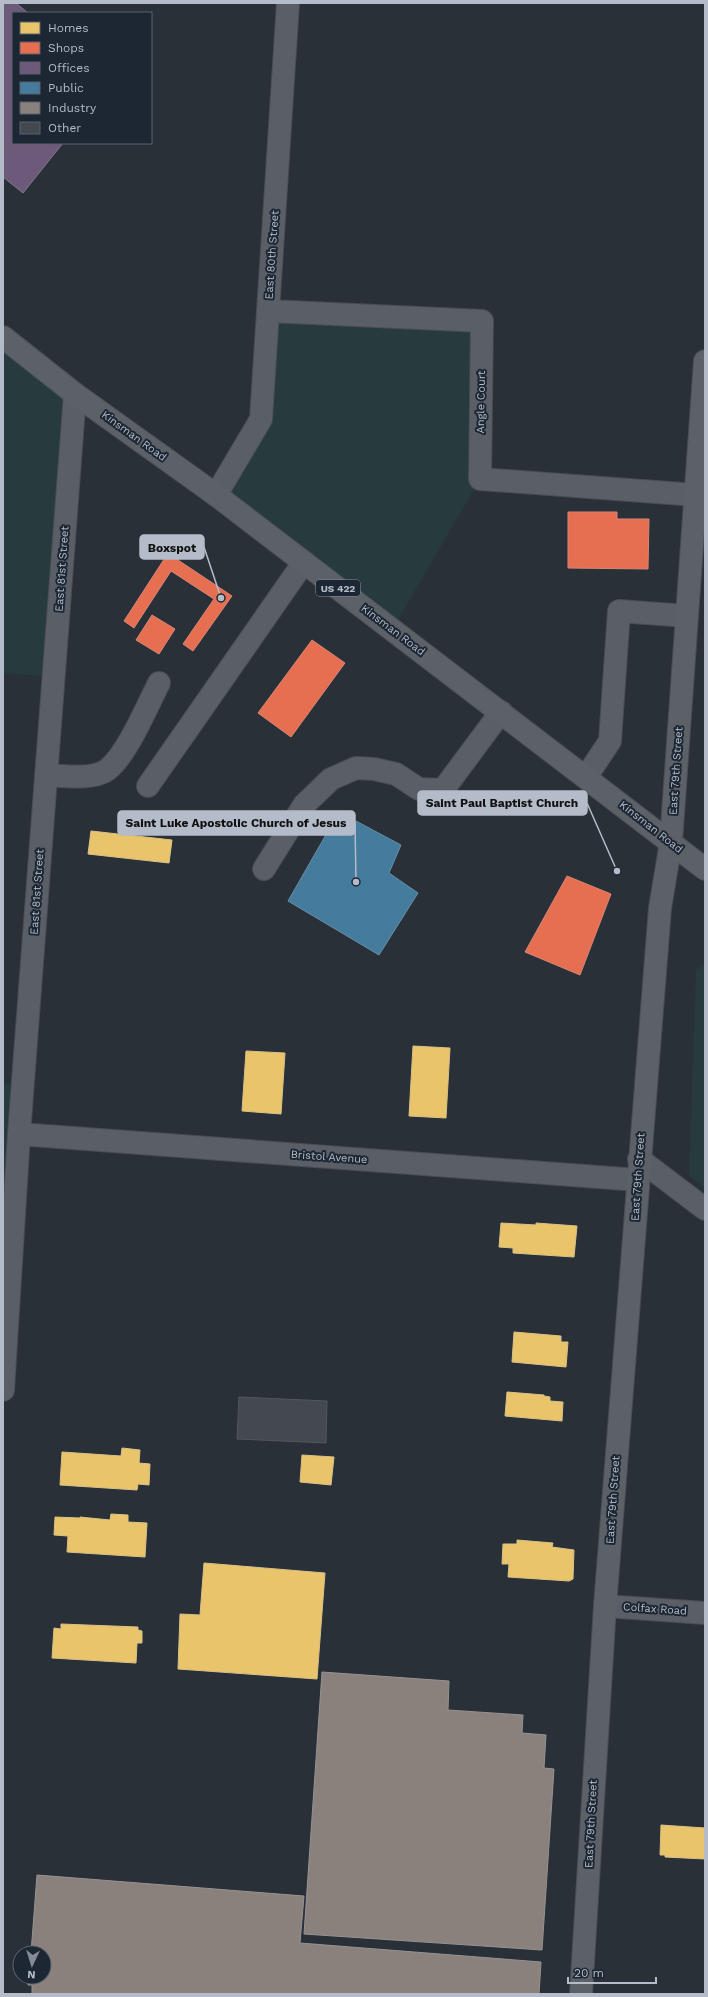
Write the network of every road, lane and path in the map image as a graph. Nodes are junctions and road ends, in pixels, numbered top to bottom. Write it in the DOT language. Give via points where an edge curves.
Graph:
graph roads {
  1 [pos="288,3"];
  2 [pos="269,311"];
  3 [pos="3,337"];
  4 [pos="705,362"];
  5 [pos="75,394"];
  6 [pos="216,495"];
  7 [pos="696,495"];
  8 [pos="304,562"];
  9 [pos="687,616"];
  10 [pos="159,683"];
  11 [pos="501,712"];
  12 [pos="46,775"];
  13 [pos="586,777"];
  14 [pos="148,786"];
  15 [pos="671,842"];
  16 [pos="705,869"];
  17 [pos="264,870"];
  18 [pos="19,1134"];
  19 [pos="639,1159"];
  20 [pos="638,1180"];
  21 [pos="705,1209"];
  22 [pos="3,1390"];
  23 [pos="605,1606"];
  24 [pos="705,1613"];
  25 [pos="581,1994"];
  1 -- 2 [label="street, East 80th Street"];
  2 -- 6 [label="street, East 80th Street" via="261,419"];
  2 -- 7 [label="street, Angle Court" via="482,321 480,479"];
  3 -- 5 [label="main road, Kinsman Road / US 422"];
  4 -- 7 [label="main road, East 79th Street"];
  5 -- 6 [label="main road, Kinsman Road / US 422"];
  5 -- 12 [label="street, East 81st Street"];
  6 -- 8 [label="main road, Kinsman Road / US 422"];
  7 -- 9 [label="main road, East 79th Street"];
  8 -- 11 [label="main road, Kinsman Road / US 422"];
  8 -- 14 [label="street"];
  9 -- 13 [label="street" via="619,611 610,741"];
  9 -- 15 [label="main road, East 79th Street"];
  10 -- 12 [label="street" via="122,754 107,771 91,776"];
  11 -- 13 [label="main road, Kinsman Road / US 422"];
  11 -- 17 [label="street" via="443,790 419,789 396,774 374,769 356,768 331,779 304,805"];
  12 -- 18 [label="street, East 81st Street"];
  13 -- 15 [label="main road, Kinsman Road / US 422"];
  15 -- 16 [label="main road, Kinsman Road / US 422"];
  15 -- 19 [label="main road, East 79th Street" via="660,908"];
  18 -- 20 [label="street, Bristol Avenue"];
  18 -- 22 [label="street, East 81st Street"];
  19 -- 20 [label="main road, East 79th Street"];
  19 -- 21 [label="street"];
  20 -- 23 [label="main road, East 79th Street"];
  23 -- 24 [label="street, Colfax Road"];
  23 -- 25 [label="main road, East 79th Street"];
}
